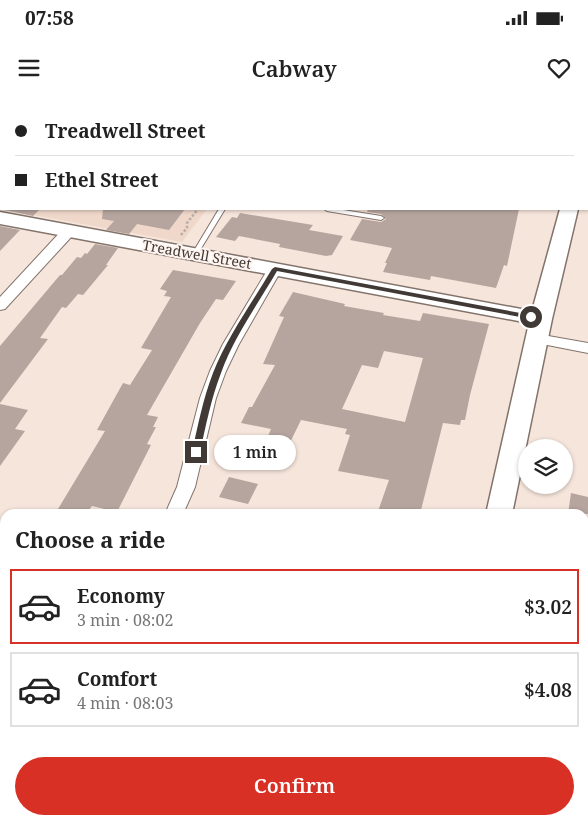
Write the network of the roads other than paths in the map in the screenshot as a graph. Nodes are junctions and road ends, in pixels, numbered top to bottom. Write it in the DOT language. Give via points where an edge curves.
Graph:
graph roads {
  1 [pos="221,210"];
  2 [pos="334,210"];
  3 [pos="568,210"];
  4 [pos="0,218"];
  5 [pos="381,218"];
  6 [pos="69,231"];
  7 [pos="194,254"];
  8 [pos="275,269"];
  9 [pos="0,306"];
  10 [pos="539,329"];
  11 [pos="588,348"];
  12 [pos="176,509"];
  13 [pos="500,509"];
  1 -- 7 [label="lane"];
  2 -- 5 [label="lane"];
  3 -- 10 [label="street"];
  4 -- 6 [label="street, Treadwell Street"];
  6 -- 7 [label="street, Treadwell Street"];
  6 -- 9 [label="street"];
  7 -- 8 [label="street, Treadwell Street"];
  8 -- 10 [label="street, Treadwell Street"];
  8 -- 12 [label="street" via="218,371 186,487"];
  10 -- 11 [label="street, Treadwell Street"];
  10 -- 13 [label="street"];
}
